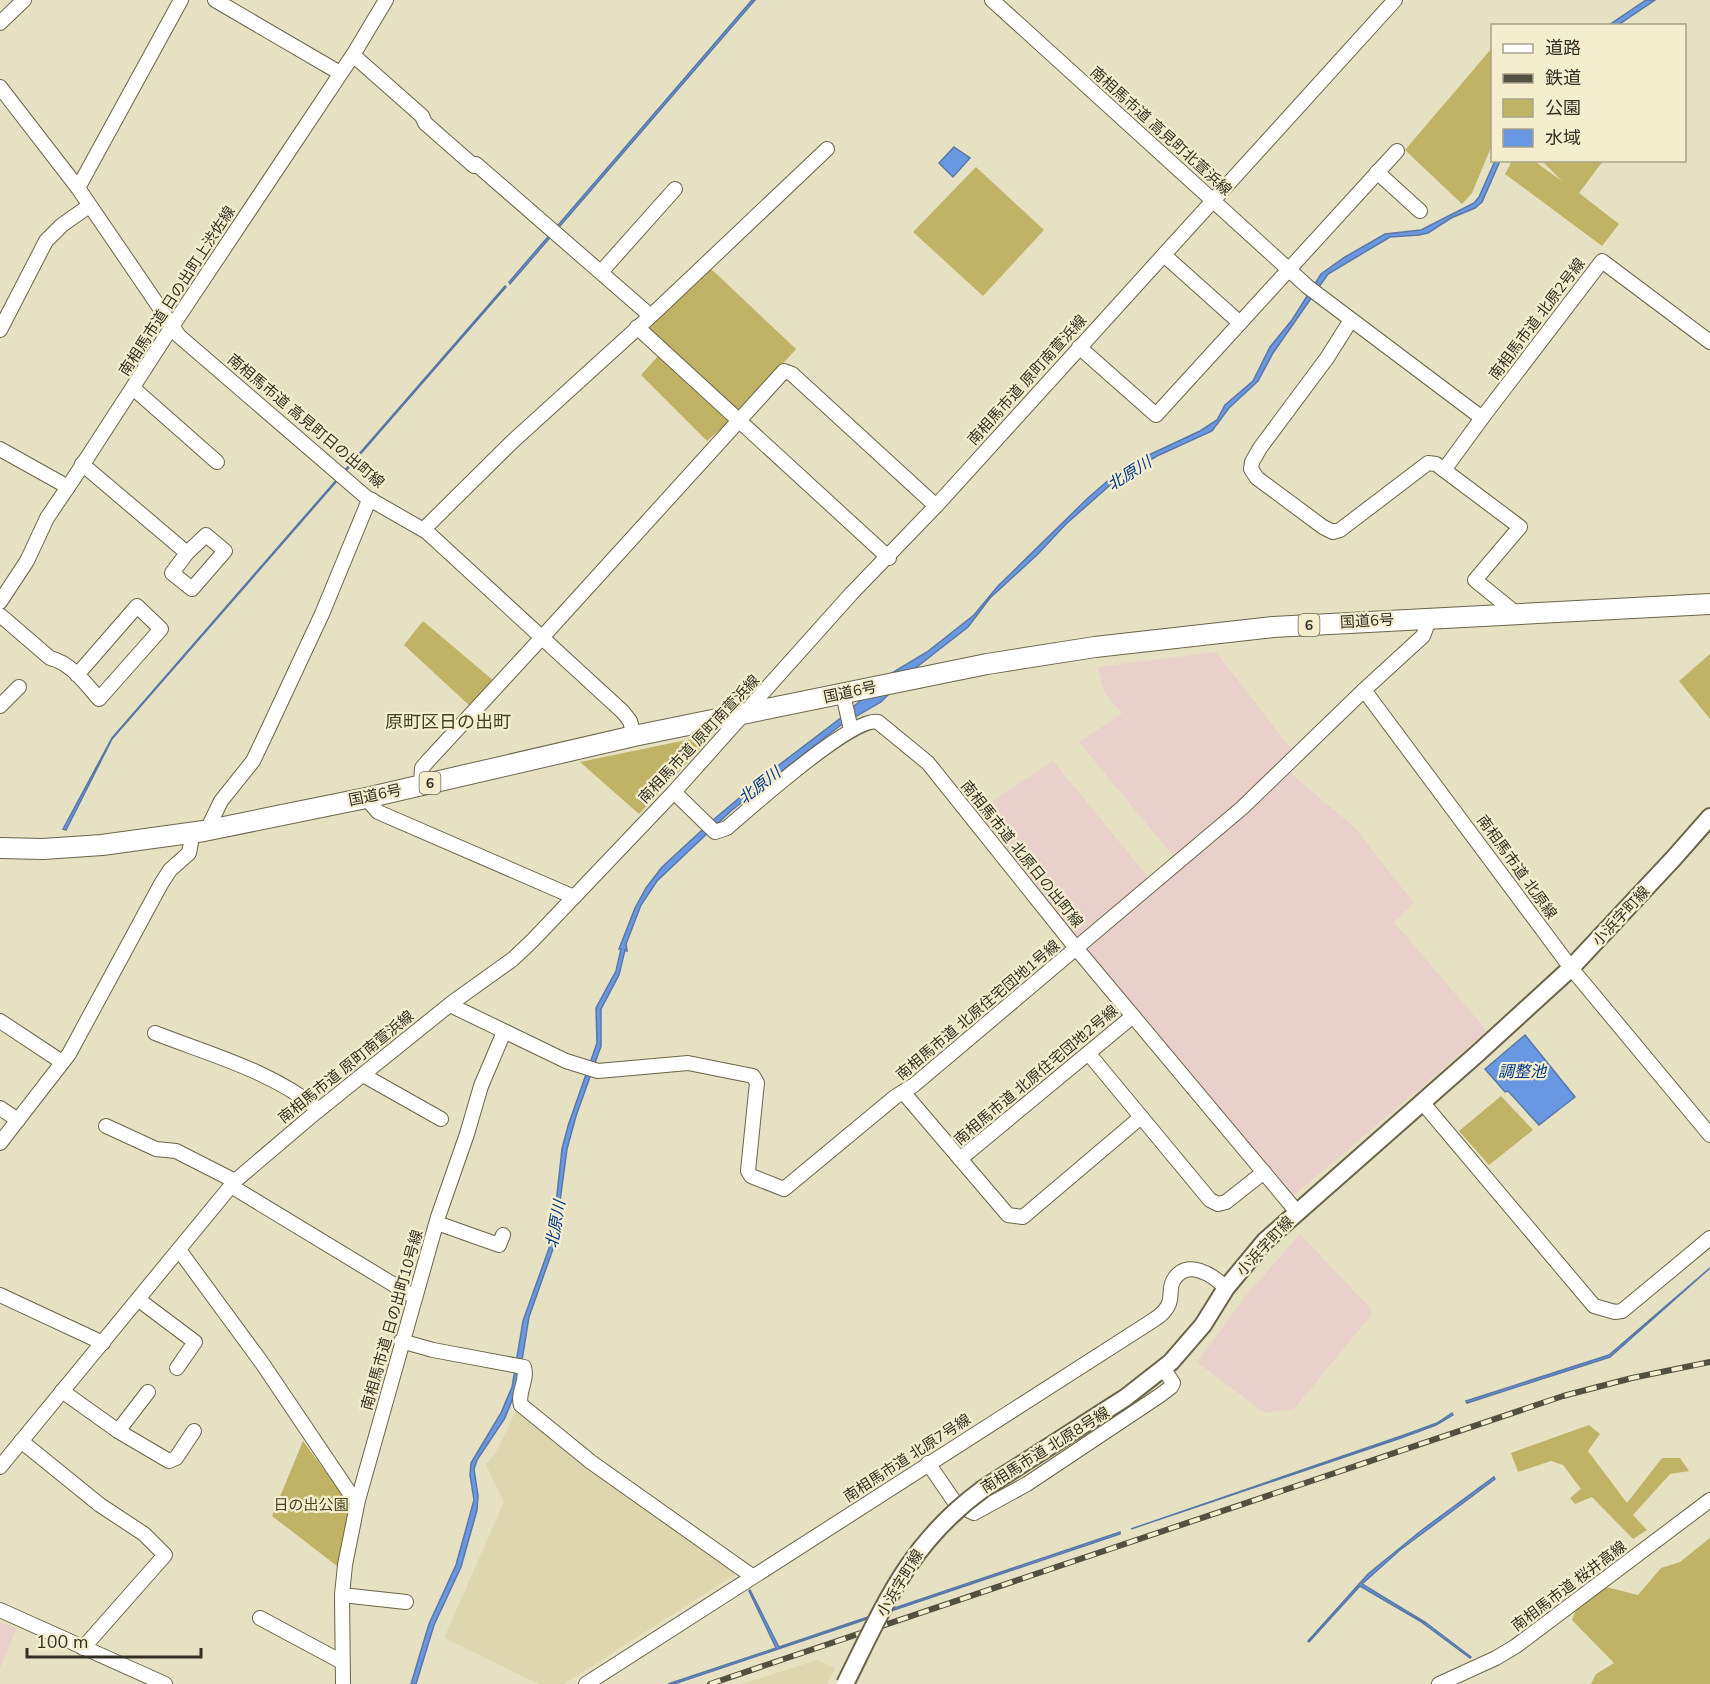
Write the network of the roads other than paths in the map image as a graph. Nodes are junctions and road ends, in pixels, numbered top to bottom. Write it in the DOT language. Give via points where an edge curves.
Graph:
graph roads {
  1 [pos="24,0"];
  2 [pos="181,0"];
  3 [pos="215,0"];
  4 [pos="386,0"];
  5 [pos="992,0"];
  6 [pos="1395,0"];
  7 [pos="2,18"];
  8 [pos="353,55"];
  9 [pos="340,74"];
  10 [pos="0,87"];
  11 [pos="827,149"];
  12 [pos="1396,151"];
  13 [pos="1377,172"];
  14 [pos="78,188"];
  15 [pos="675,189"];
  16 [pos="1213,201"];
  17 [pos="89,206"];
  18 [pos="1420,211"];
  19 [pos="1164,255"];
  20 [pos="1289,269"];
  21 [pos="601,273"];
  22 [pos="648,317"];
  23 [pos="1351,320"];
  24 [pos="1240,323"];
  25 [pos="637,327"];
  26 [pos="172,328"];
  27 [pos="0,330"];
  28 [pos="1710,342"];
  29 [pos="1080,347"];
  30 [pos="133,388"];
  31 [pos="1482,418"];
  32 [pos="738,421"];
  33 [pos="0,449"];
  34 [pos="217,462"];
  35 [pos="82,464"];
  36 [pos="1444,470"];
  37 [pos="68,487"];
  38 [pos="372,500"];
  39 [pos="936,506"];
  40 [pos="423,529"];
  41 [pos="187,554"];
  42 [pos="889,558"];
  43 [pos="5,584"];
  44 [pos="0,602"];
  45 [pos="1710,604"];
  46 [pos="0,615"];
  47 [pos="1518,615"];
  48 [pos="1429,620"];
  49 [pos="543,636"];
  50 [pos="77,675"];
  51 [pos="19,687"];
  52 [pos="1364,690"];
  53 [pos="0,706"];
  54 [pos="849,710"];
  55 [pos="743,715"];
  56 [pos="634,736"];
  57 [pos="421,785"];
  58 [pos="674,792"];
  59 [pos="366,798"];
  60 [pos="1708,822"];
  61 [pos="200,831"];
  62 [pos="0,848"];
  63 [pos="574,897"];
  64 [pos="1077,948"];
  65 [pos="1571,968"];
  66 [pos="450,1005"];
  67 [pos="1133,1016"];
  68 [pos="0,1021"];
  69 [pos="504,1032"];
  70 [pos="155,1033"];
  71 [pos="1089,1054"];
  72 [pos="62,1062"];
  73 [pos="363,1075"];
  74 [pos="903,1092"];
  75 [pos="1422,1102"];
  76 [pos="0,1108"];
  77 [pos="320,1110"];
  78 [pos="1141,1117"];
  79 [pos="441,1119"];
  80 [pos="18,1120"];
  81 [pos="106,1126"];
  82 [pos="1710,1136"];
  83 [pos="0,1143"];
  84 [pos="960,1159"];
  85 [pos="1264,1172"];
  86 [pos="233,1184"];
  87 [pos="1297,1212"];
  88 [pos="436,1223"];
  89 [pos="503,1235"];
  90 [pos="1710,1238"];
  91 [pos="179,1250"];
  92 [pos="1226,1288"];
  93 [pos="0,1295"];
  94 [pos="414,1297"];
  95 [pos="139,1300"];
  96 [pos="401,1341"];
  97 [pos="103,1343"];
  98 [pos="177,1368"];
  99 [pos="1163,1368"];
  100 [pos="63,1391"];
  101 [pos="148,1392"];
  102 [pos="118,1431"];
  103 [pos="194,1431"];
  104 [pos="21,1441"];
  105 [pos="928,1463"];
  106 [pos="0,1467"];
  107 [pos="357,1500"];
  108 [pos="1710,1500"];
  109 [pos="752,1576"];
  110 [pos="342,1595"];
  111 [pos="406,1602"];
  112 [pos="0,1610"];
  113 [pos="260,1618"];
  114 [pos="82,1648"];
  115 [pos="342,1662"];
  116 [pos="165,1684"];
  117 [pos="343,1684"];
  118 [pos="586,1684"];
  119 [pos="845,1684"];
  120 [pos="1439,1684"];
  1 -- 7 [label="street"];
  2 -- 14 [label="street"];
  3 -- 9 [label="street"];
  4 -- 8 [label="street, 南相馬市道 日の出町上渋佐線"];
  5 -- 16 [label="street, 南相馬市道 高見町北萱浜線"];
  6 -- 16 [label="street, 南相馬市道 原町南萱浜線"];
  8 -- 9 [label="street, 南相馬市道 日の出町上渋佐線"];
  8 -- 21 [label="street" via="422,116 425,123"];
  9 -- 26 [label="street, 南相馬市道 日の出町上渋佐線"];
  10 -- 14 [label="street, 南相馬市道 高見町日の出町線"];
  11 -- 22 [label="street"];
  12 -- 13 [label="street"];
  13 -- 18 [label="street"];
  13 -- 20 [label="street"];
  14 -- 17 [label="street, 南相馬市道 高見町日の出町線"];
  15 -- 21 [label="street"];
  16 -- 19 [label="street, 南相馬市道 原町南萱浜線"];
  16 -- 20 [label="street, 南相馬市道 高見町北萱浜線"];
  17 -- 26 [label="street, 南相馬市道 高見町日の出町線"];
  17 -- 27 [label="street" via="46,241"];
  19 -- 24 [label="street"];
  19 -- 29 [label="street, 南相馬市道 原町南萱浜線"];
  20 -- 23 [label="street, 南相馬市道 高見町北萱浜線"];
  20 -- 24 [label="street"];
  21 -- 22 [label="street"];
  22 -- 25 [label="street"];
  23 -- 31 [label="street"];
  23 -- 36 [label="street" via="1260,448 1251,469 1257,478 1333,532 1428,463"];
  24 -- 29 [label="street" via="1156,415"];
  25 -- 32 [label="street"];
  25 -- 40 [label="street"];
  26 -- 30 [label="street, 南相馬市道 日の出町上渋佐線"];
  26 -- 38 [label="street, 南相馬市道 高見町日の出町線"];
  28 -- 31 [label="street, 南相馬市道 北原2号線" via="1602,261"];
  29 -- 39 [label="street, 南相馬市道 原町南萱浜線"];
  30 -- 34 [label="street"];
  30 -- 35 [label="street, 南相馬市道 日の出町上渋佐線"];
  31 -- 36 [label="street"];
  32 -- 39 [label="street" via="784,371 792,374"];
  32 -- 42 [label="street"];
  32 -- 49 [label="street"];
  33 -- 37 [label="street"];
  35 -- 37 [label="street, 南相馬市道 日の出町上渋佐線"];
  35 -- 41 [label="street"];
  36 -- 47 [label="street" via="1520,527 1475,580"];
  37 -- 43 [label="street, 南相馬市道 日の出町上渋佐線" via="47,518 27,561"];
  38 -- 40 [label="street, 南相馬市道 高見町日の出町線"];
  38 -- 61 [label="street" via="256,753"];
  39 -- 42 [label="street, 南相馬市道 原町南萱浜線"];
  40 -- 49 [label="street, 南相馬市道 高見町日の出町線"];
  42 -- 55 [label="street, 南相馬市道 原町南萱浜線" via="851,594"];
  43 -- 44 [label="street, 南相馬市道 日の出町上渋佐線"];
  45 -- 47 [label="highway, 国道6号 / 6"];
  46 -- 50 [label="street" via="50,658 60,660"];
  47 -- 48 [label="highway, 国道6号 / 6"];
  48 -- 52 [label="street" via="1423,636"];
  48 -- 54 [label="highway, 国道6号 / 6" via="1273,627 998,662 911,680"];
  49 -- 56 [label="street, 南相馬市道 高見町日の出町線" via="623,712"];
  49 -- 57 [label="street" via="422,768"];
  50 -- 50 [label="street" via="99,699 161,629 137,606"];
  51 -- 53 [label="street"];
  52 -- 64 [label="street, 南相馬市道 北原住宅団地1号線" via="1242,808"];
  52 -- 65 [label="street, 南相馬市道 北原線"];
  54 -- 55 [label="highway, 国道6号 / 6"];
  54 -- 58 [label="street, 南相馬市道 北原日の出町線" via="790,775 727,828 715,831"];
  54 -- 64 [label="street, 南相馬市道 北原日の出町線" via="869,722 878,722 928,763"];
  55 -- 56 [label="highway, 国道6号 / 6"];
  55 -- 58 [label="street, 南相馬市道 原町南萱浜線"];
  56 -- 57 [label="highway, 国道6号 / 6"];
  57 -- 59 [label="highway, 国道6号 / 6"];
  58 -- 63 [label="street, 南相馬市道 原町南萱浜線"];
  59 -- 61 [label="highway, 国道6号 / 6"];
  59 -- 63 [label="street" via="378,812"];
  60 -- 65 [label="main road, 小浜字町線"];
  61 -- 62 [label="highway, 国道6号 / 6" via="102,845"];
  61 -- 72 [label="street" via="189,853 160,884"];
  63 -- 66 [label="street, 南相馬市道 原町南萱浜線" via="520,952"];
  64 -- 67 [label="street, 南相馬市道 北原日の出町線"];
  64 -- 74 [label="street, 南相馬市道 北原住宅団地1号線"];
  65 -- 75 [label="main road, 小浜字町線"];
  65 -- 82 [label="street, 南相馬市道 北原線"];
  66 -- 69 [label="street"];
  66 -- 73 [label="street, 南相馬市道 原町南萱浜線"];
  67 -- 71 [label="street, 南相馬市道 北原住宅団地2号線"];
  67 -- 85 [label="street, 南相馬市道 北原日の出町線"];
  68 -- 72 [label="street"];
  69 -- 74 [label="street" via="598,1071 688,1063 753,1076 757,1083 748,1171 751,1176 784,1188"];
  69 -- 88 [label="street, 南相馬市道 日の出町10号線" via="481,1086"];
  70 -- 77 [label="street" via="269,1077"];
  71 -- 78 [label="street"];
  71 -- 84 [label="street, 南相馬市道 北原住宅団地2号線"];
  72 -- 80 [label="street"];
  73 -- 77 [label="street, 南相馬市道 原町南萱浜線"];
  73 -- 79 [label="street"];
  74 -- 84 [label="street, 南相馬市道 北原住宅団地1号線"];
  75 -- 87 [label="main road, 小浜字町線"];
  75 -- 90 [label="street" via="1594,1306 1622,1311"];
  76 -- 80 [label="street"];
  77 -- 86 [label="street, 南相馬市道 原町南萱浜線"];
  78 -- 84 [label="street, 南相馬市道 北原住宅団地1号線" via="1023,1217 1008,1215"];
  78 -- 85 [label="street" via="1210,1200 1218,1204"];
  80 -- 83 [label="street"];
  81 -- 86 [label="street" via="156,1149 176,1150"];
  85 -- 87 [label="street, 南相馬市道 北原日の出町線"];
  86 -- 91 [label="street, 南相馬市道 原町南萱浜線"];
  86 -- 94 [label="street"];
  87 -- 92 [label="main road, 小浜字町線" via="1265,1241"];
  88 -- 89 [label="street" via="499,1245"];
  88 -- 94 [label="street, 南相馬市道 日の出町10号線"];
  91 -- 95 [label="street, 南相馬市道 原町南萱浜線"];
  91 -- 107 [label="street"];
  92 -- 99 [label="main road, 小浜字町線" via="1203,1325"];
  92 -- 105 [label="street, 南相馬市道 北原7号線" via="1216,1278 1195,1269 1178,1274 1161,1315"];
  93 -- 97 [label="street"];
  94 -- 96 [label="street, 南相馬市道 日の出町10号線"];
  95 -- 97 [label="street, 南相馬市道 原町南萱浜線"];
  95 -- 98 [label="street" via="195,1342"];
  96 -- 107 [label="street, 南相馬市道 日の出町10号線"];
  96 -- 109 [label="street" via="519,1366 525,1372 521,1405 591,1462"];
  97 -- 100 [label="street, 南相馬市道 原町南萱浜線"];
  99 -- 105 [label="street, 南相馬市道 北原8号線" via="1173,1383 1160,1396 1043,1474 974,1513 956,1504"];
  99 -- 119 [label="main road, 小浜字町線, bridge" via="1125,1398 959,1506 912,1558"];
  100 -- 102 [label="street"];
  100 -- 104 [label="street, 南相馬市道 原町南萱浜線"];
  101 -- 102 [label="street"];
  102 -- 103 [label="street" via="169,1461 176,1458"];
  104 -- 106 [label="street, 南相馬市道 原町南萱浜線"];
  104 -- 114 [label="street" via="91,1498 144,1534 165,1555"];
  105 -- 109 [label="street, 南相馬市道 北原7号線"];
  107 -- 110 [label="street, 南相馬市道 日の出町10号線"];
  108 -- 120 [label="street, 南相馬市道 桜井高線" via="1516,1646"];
  109 -- 118 [label="street, 南相馬市道 北原7号線"];
  110 -- 111 [label="street"];
  110 -- 115 [label="street, 南相馬市道 日の出町10号線"];
  112 -- 114 [label="street"];
  113 -- 115 [label="street"];
  114 -- 116 [label="street"];
  115 -- 117 [label="street, 南相馬市道 日の出町10号線"];
}
